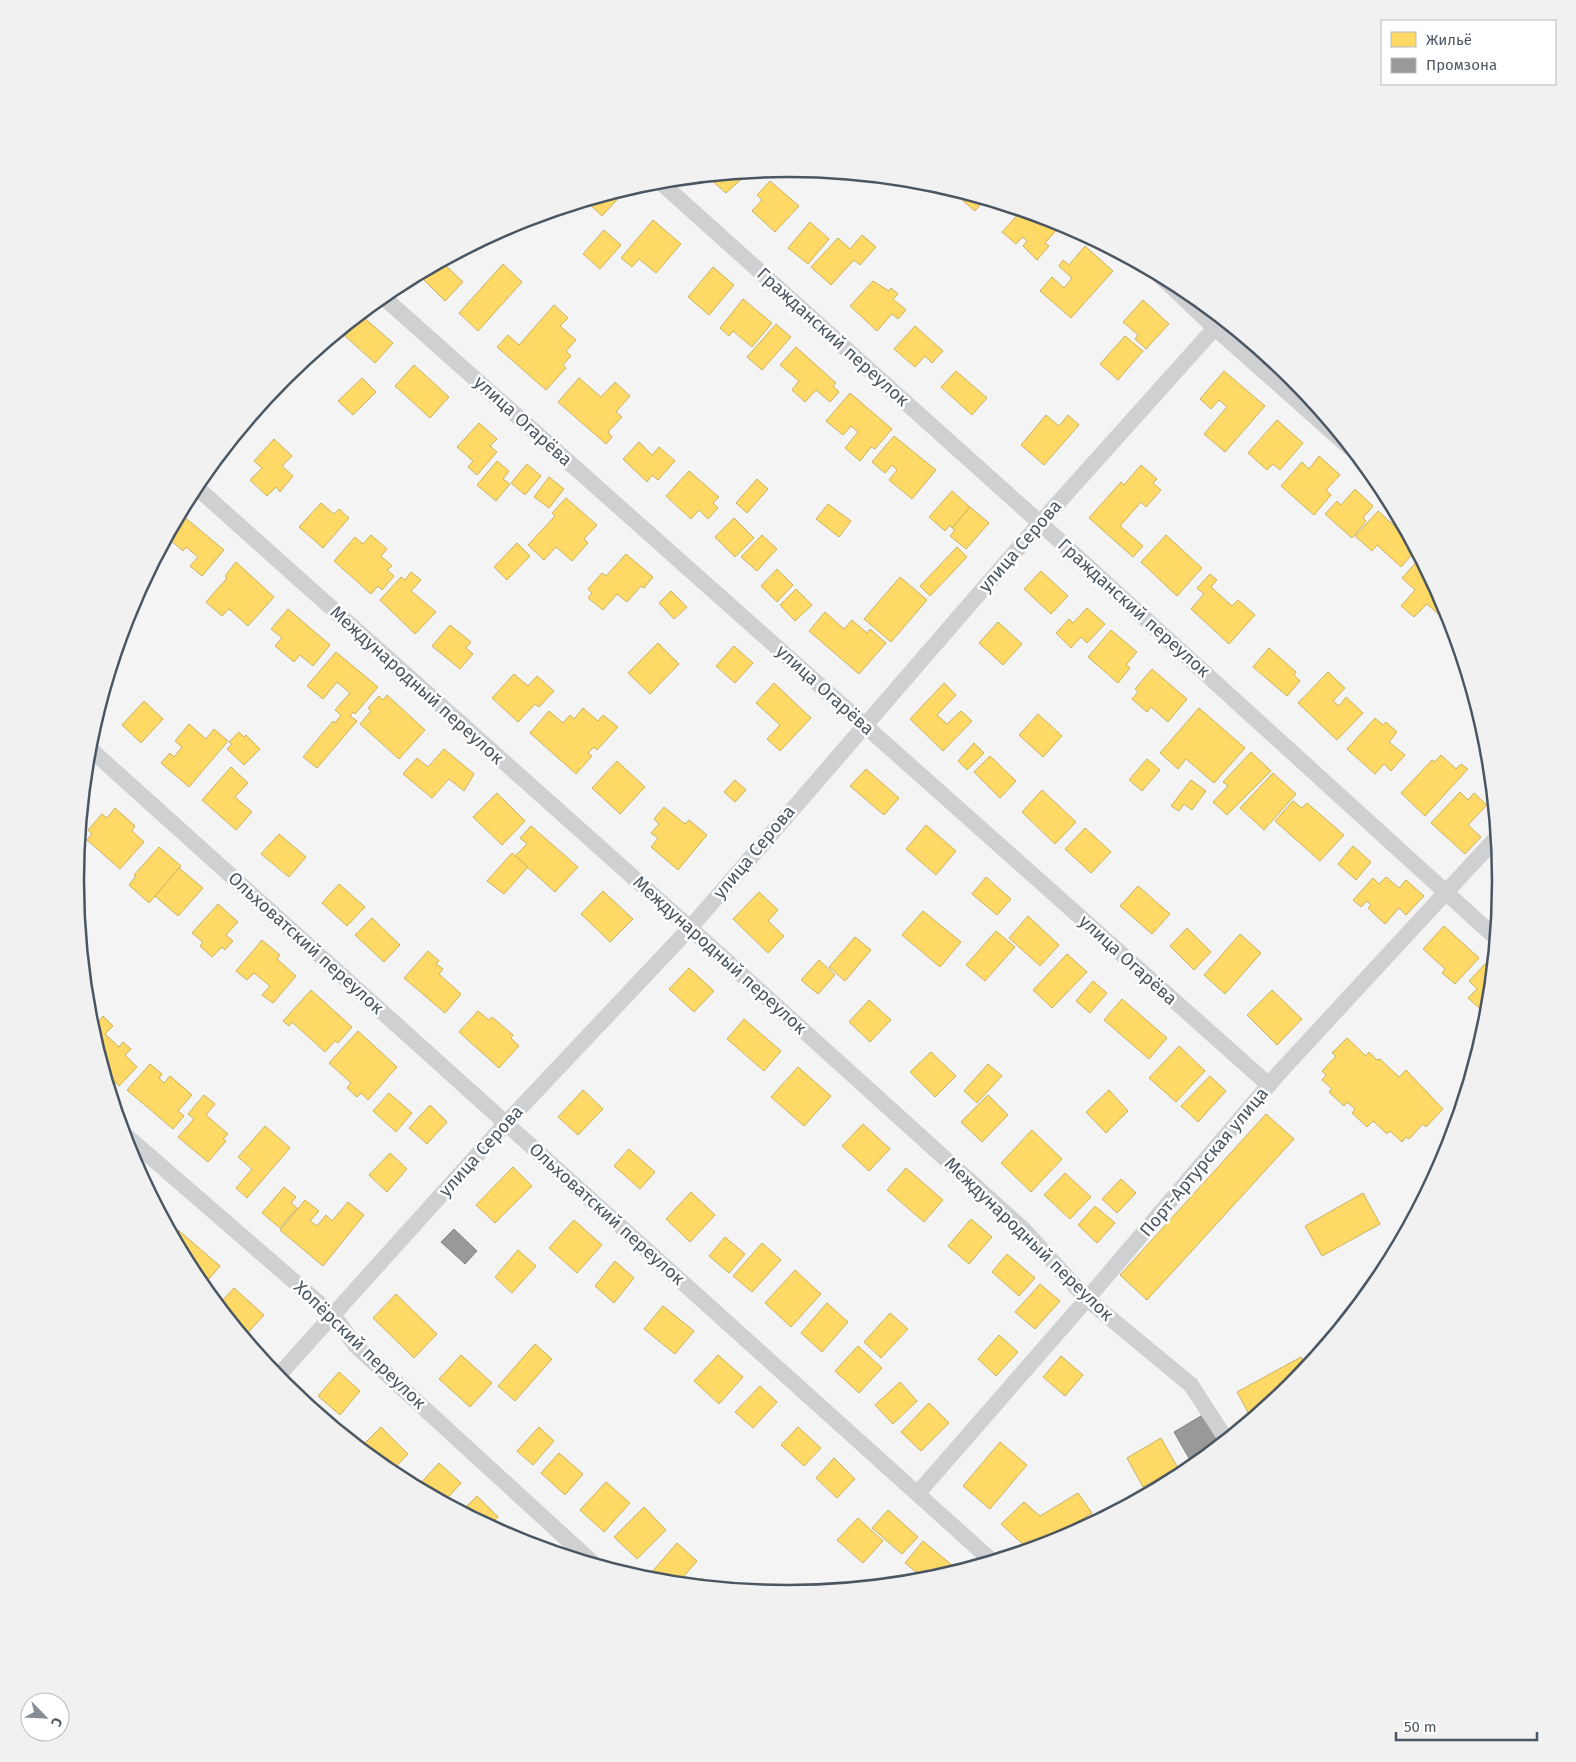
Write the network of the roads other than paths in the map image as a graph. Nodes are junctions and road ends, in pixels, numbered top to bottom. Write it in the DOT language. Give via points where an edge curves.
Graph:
graph roads {
  1 [pos="666,188"];
  2 [pos="388,301"];
  3 [pos="1219,324"];
  4 [pos="1310,410"];
  5 [pos="201,491"];
  6 [pos="1040,523"];
  7 [pos="864,725"];
  8 [pos="95,754"];
  9 [pos="1491,843"];
  10 [pos="1446,893"];
  11 [pos="690,928"];
  12 [pos="1490,932"];
  13 [pos="1269,1085"];
  14 [pos="506,1123"];
  15 [pos="133,1141"];
  16 [pos="1087,1299"];
  17 [pos="334,1316"];
  18 [pos="283,1371"];
  19 [pos="1223,1435"];
  20 [pos="918,1493"];
  21 [pos="584,1554"];
  22 [pos="987,1556"];
  1 -- 6 [label="street, Гражданский переулок"];
  2 -- 7 [label="street, улица Огарёва"];
  3 -- 4 [label="street"];
  3 -- 6 [label="street, улица Серова"];
  5 -- 11 [label="street, Международный переулок"];
  6 -- 7 [label="street, улица Серова"];
  6 -- 10 [label="street, Гражданский переулок"];
  7 -- 11 [label="street, улица Серова"];
  7 -- 13 [label="street, улица Огарёва"];
  8 -- 14 [label="street, Ольховатский переулок"];
  9 -- 10 [label="street, Порт-Артурская улица"];
  10 -- 12 [label="street, Гражданский переулок"];
  10 -- 13 [label="street, Порт-Артурская улица"];
  11 -- 14 [label="street, улица Серова"];
  11 -- 16 [label="street, Международный переулок" via="1023,1229"];
  13 -- 16 [label="street, Порт-Артурская улица"];
  14 -- 17 [label="street, улица Серова"];
  14 -- 20 [label="street, Ольховатский переулок"];
  15 -- 17 [label="street, Хопёрский переулок"];
  16 -- 19 [label="street, Международный переулок" via="1191,1385"];
  16 -- 20 [label="street, Порт-Артурская улица"];
  17 -- 18 [label="street, улица Серова"];
  17 -- 21 [label="street, Хопёрский переулок" via="354,1345"];
  20 -- 22 [label="street, Ольховатский переулок"];
}
